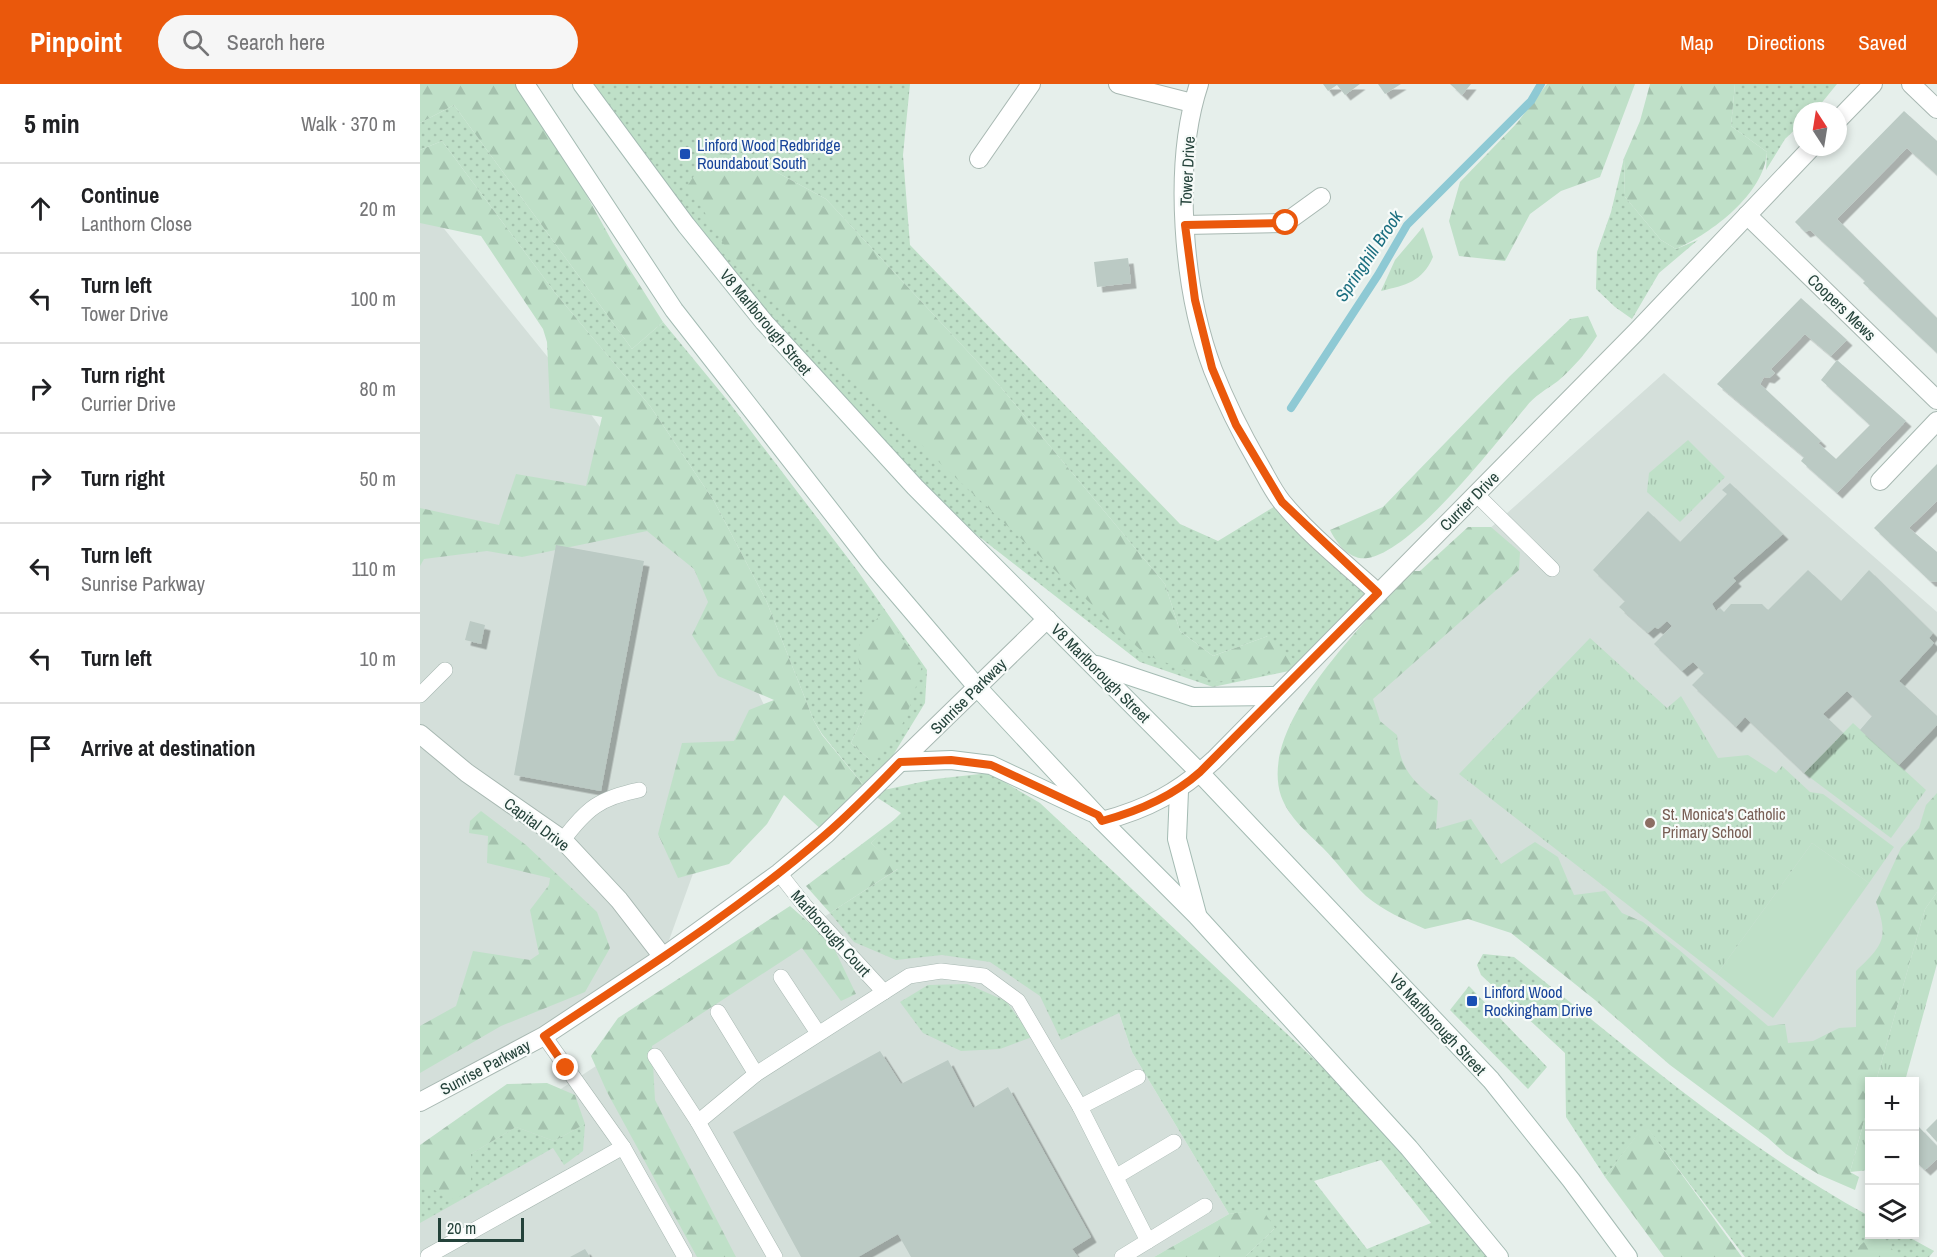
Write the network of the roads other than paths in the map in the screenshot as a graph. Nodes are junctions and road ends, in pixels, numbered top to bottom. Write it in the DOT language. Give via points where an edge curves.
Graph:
graph roads {
  1 [pos="582,84"];
  2 [pos="1031,84"];
  3 [pos="1119,84"];
  4 [pos="1199,84"];
  5 [pos="1873,84"];
  6 [pos="1911,84"];
  7 [pos="528,87"];
  8 [pos="1192,103"];
  9 [pos="1937,109"];
  10 [pos="1847,111"];
  11 [pos="1803,156"];
  12 [pos="979,159"];
  13 [pos="1321,197"];
  14 [pos="1747,214"];
  15 [pos="1185,225"];
  16 [pos="1937,400"];
  17 [pos="1937,421"];
  18 [pos="1880,481"];
  19 [pos="1476,494"];
  20 [pos="1552,569"];
  21 [pos="1378,593"];
  22 [pos="1047,619"];
  23 [pos="1092,663"];
  24 [pos="445,670"];
  25 [pos="977,687"];
  26 [pos="420,695"];
  27 [pos="1276,696"];
  28 [pos="420,734"];
  29 [pos="900,762"];
  30 [pos="1200,772"];
  31 [pos="639,790"];
  32 [pos="1179,791"];
  33 [pos="1100,818"];
  34 [pos="563,840"];
  35 [pos="779,873"];
  36 [pos="1197,916"];
  37 [pos="663,957"];
  38 [pos="781,977"];
  39 [pos="884,992"];
  40 [pos="718,1012"];
  41 [pos="818,1033"];
  42 [pos="544,1036"];
  43 [pos="655,1056"];
  44 [pos="756,1074"];
  45 [pos="1138,1077"];
  46 [pos="420,1102"];
  47 [pos="1080,1107"];
  48 [pos="698,1122"];
  49 [pos="1174,1142"];
  50 [pos="623,1147"];
  51 [pos="1117,1176"];
  52 [pos="1205,1206"];
  53 [pos="1149,1241"];
  54 [pos="429,1256"];
  55 [pos="685,1257"];
  56 [pos="775,1257"];
  57 [pos="1122,1257"];
  58 [pos="1498,1257"];
  59 [pos="1628,1257"];
  1 -- 22 [label="main road, V8 Marlborough Street" via="686,225 764,322 915,488"];
  2 -- 12 [label="main road"];
  3 -- 8 [label="main road"];
  4 -- 8 [label="main road, Tower Drive"];
  5 -- 10 [label="main road"];
  6 -- 9 [label="main road"];
  7 -- 25 [label="main road" via="674,310 872,564"];
  8 -- 15 [label="main road, Tower Drive" via="1184,161"];
  11 -- 14 [label="main road, Currier Drive"];
  13 -- 15 [label="main road" via="1286,223"];
  14 -- 16 [label="main road, Coopers Mews"];
  14 -- 19 [label="main road, Currier Drive"];
  15 -- 21 [label="main road, Tower Drive" via="1195,300 1212,368 1236,425 1282,502"];
  17 -- 18 [label="main road"];
  19 -- 20 [label="lane"];
  19 -- 21 [label="main road, Currier Drive"];
  21 -- 27 [label="main road, Currier Drive"];
  22 -- 23 [label="main road, V8 Marlborough Street"];
  22 -- 25 [label="main road, Sunrise Parkway"];
  23 -- 27 [label="main road" via="1193,697"];
  23 -- 30 [label="main road, V8 Marlborough Street"];
  24 -- 26 [label="lane"];
  25 -- 29 [label="main road, Sunrise Parkway"];
  25 -- 33 [label="main road"];
  27 -- 30 [label="main road, Currier Drive"];
  28 -- 34 [label="main road, Capital Drive" via="467,773"];
  29 -- 33 [label="main road" via="951,760 991,765"];
  29 -- 35 [label="main road, Sunrise Parkway" via="826,834"];
  30 -- 32 [label="main road, Currier Drive"];
  30 -- 59 [label="main road, V8 Marlborough Street" via="1491,1080"];
  31 -- 34 [label="lane" via="610,796 582,815"];
  32 -- 33 [label="main road, Currier Drive" via="1127,814"];
  32 -- 36 [label="main road" via="1177,839"];
  33 -- 36 [label="main road"];
  34 -- 37 [label="main road, Capital Drive" via="619,900"];
  35 -- 37 [label="main road, Sunrise Parkway"];
  35 -- 39 [label="lane, Marlborough Court"];
  36 -- 58 [label="main road" via="1408,1148"];
  37 -- 42 [label="main road, Sunrise Parkway"];
  38 -- 41 [label="lane"];
  39 -- 41 [label="lane"];
  39 -- 47 [label="lane" via="909,976 941,971 984,975 1018,1001"];
  40 -- 44 [label="lane"];
  41 -- 44 [label="lane"];
  42 -- 46 [label="main road, Sunrise Parkway"];
  42 -- 50 [label="lane"];
  43 -- 48 [label="lane"];
  44 -- 48 [label="lane"];
  45 -- 47 [label="lane"];
  47 -- 51 [label="lane"];
  48 -- 56 [label="lane"];
  49 -- 51 [label="lane"];
  50 -- 54 [label="lane"];
  50 -- 55 [label="lane"];
  51 -- 53 [label="lane"];
  52 -- 53 [label="lane"];
  53 -- 57 [label="lane"];
}
